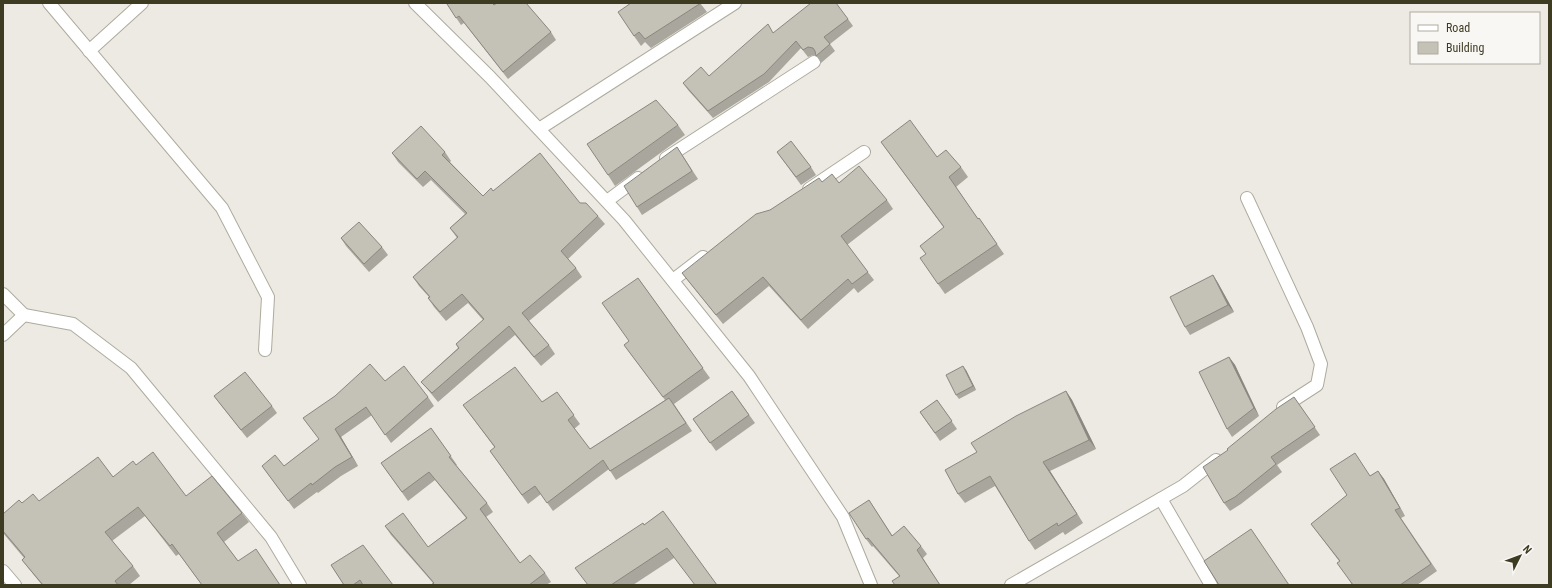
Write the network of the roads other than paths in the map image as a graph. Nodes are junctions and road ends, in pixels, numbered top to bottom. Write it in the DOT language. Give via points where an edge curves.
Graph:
graph roads {
  1 [pos="48,3"];
  2 [pos="142,3"];
  3 [pos="415,3"];
  4 [pos="735,3"];
  5 [pos="89,51"];
  6 [pos="814,62"];
  7 [pos="539,129"];
  8 [pos="864,152"];
  9 [pos="798,196"];
  10 [pos="1247,198"];
  11 [pos="607,201"];
  12 [pos="715,248"];
  13 [pos="672,280"];
  14 [pos="3,294"];
  15 [pos="24,315"];
  16 [pos="3,335"];
  17 [pos="265,350"];
  18 [pos="1271,416"];
  19 [pos="1224,453"];
  20 [pos="1161,499"];
  21 [pos="3,571"];
  22 [pos="15,585"];
  23 [pos="300,585"];
  24 [pos="871,585"];
  25 [pos="1011,585"];
  26 [pos="1211,585"];
  1 -- 5 [label="street"];
  2 -- 5 [label="street"];
  3 -- 7 [label="street"];
  4 -- 7 [label="street"];
  5 -- 17 [label="street" via="222,208 268,297"];
  6 -- 11 [label="street" via="679,148"];
  7 -- 11 [label="street"];
  8 -- 9 [label="street"];
  10 -- 18 [label="street" via="1307,327 1321,364 1317,384"];
  11 -- 13 [label="street"];
  12 -- 13 [label="street"];
  13 -- 24 [label="street" via="749,376 843,517"];
  14 -- 15 [label="street"];
  15 -- 16 [label="street"];
  15 -- 23 [label="street" via="73,324 130,368 271,537"];
  19 -- 20 [label="street" via="1183,486"];
  20 -- 25 [label="street"];
  20 -- 26 [label="street"];
  21 -- 22 [label="street"];
}
